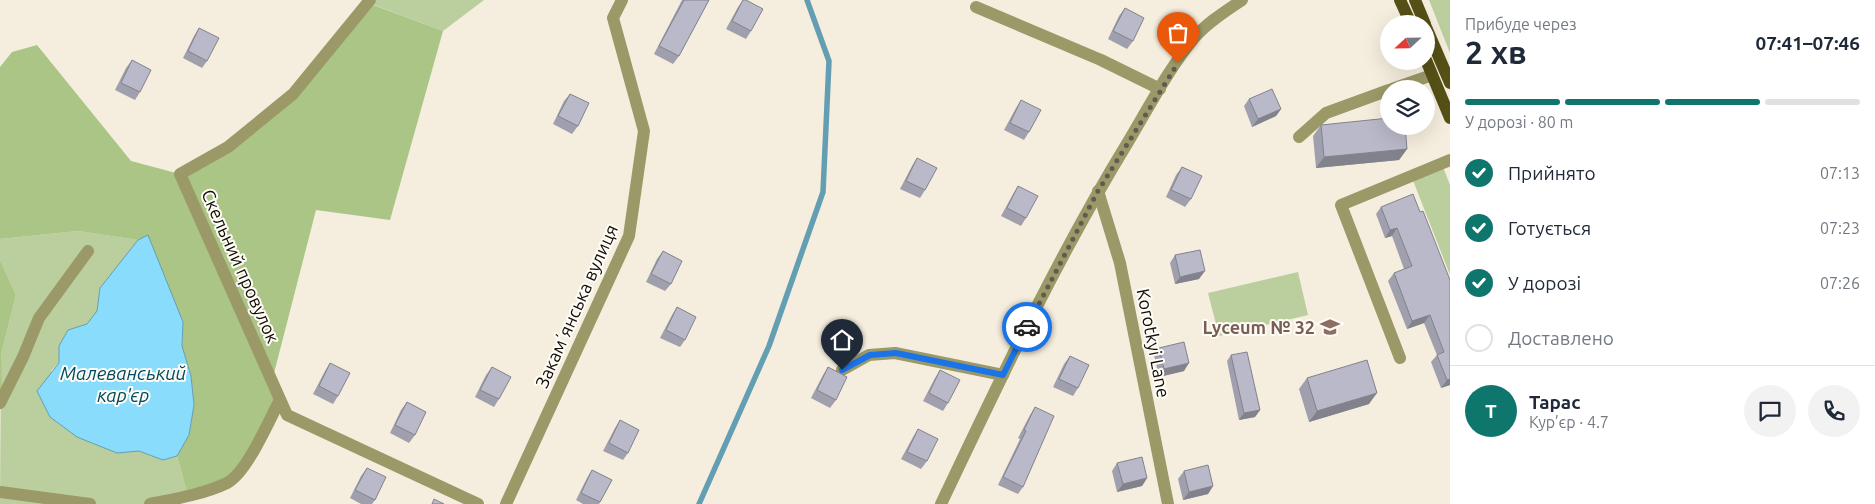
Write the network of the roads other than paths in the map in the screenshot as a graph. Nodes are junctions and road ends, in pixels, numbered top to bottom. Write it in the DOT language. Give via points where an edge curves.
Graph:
graph roads {
  1 [pos="622,0"];
  2 [pos="1242,0"];
  3 [pos="1400,0"];
  4 [pos="1415,0"];
  5 [pos="369,2"];
  6 [pos="976,7"];
  7 [pos="1406,15"];
  8 [pos="1422,15"];
  9 [pos="1435,47"];
  10 [pos="1430,70"];
  11 [pos="1432,74"];
  12 [pos="1415,80"];
  13 [pos="1450,84"];
  14 [pos="1160,89"];
  15 [pos="1380,93"];
  16 [pos="1450,118"];
  17 [pos="1299,137"];
  18 [pos="1450,160"];
  19 [pos="1098,191"];
  20 [pos="88,251"];
  21 [pos="1400,358"];
  22 [pos="842,370"];
  23 [pos="1003,375"];
  24 [pos="280,400"];
  25 [pos="0,403"];
  26 [pos="0,492"];
  27 [pos="90,504"];
  28 [pos="150,504"];
  29 [pos="478,504"];
  30 [pos="506,504"];
  31 [pos="941,504"];
  32 [pos="1168,504"];
  1 -- 30 [label="street, Закамʼянська вулиця" via="613,18 644,131 629,236"];
  2 -- 14 [label="street" via="1195,37"];
  3 -- 7 [label="main road"];
  4 -- 8 [label="main road"];
  5 -- 24 [label="street, Скельний провулок" via="293,94 228,147 180,174"];
  6 -- 14 [label="street" via="1102,60"];
  9 -- 13 [label="main road"];
  10 -- 11 [label="main road"];
  11 -- 12 [label="street"];
  11 -- 16 [label="main road"];
  14 -- 19 [label="street"];
  15 -- 17 [label="street" via="1326,112"];
  18 -- 21 [label="street" via="1340,205"];
  19 -- 23 [label="street"];
  19 -- 32 [label="street, Korotkyi Lane" via="1120,263"];
  20 -- 25 [label="street" via="39,318"];
  22 -- 23 [label="street" via="870,355 888,353"];
  23 -- 31 [label="street"];
  24 -- 28 [label="street" via="247,463 228,482 188,496"];
  24 -- 29 [label="street, Скельний провулок" via="287,415"];
  26 -- 27 [label="street"];
}
